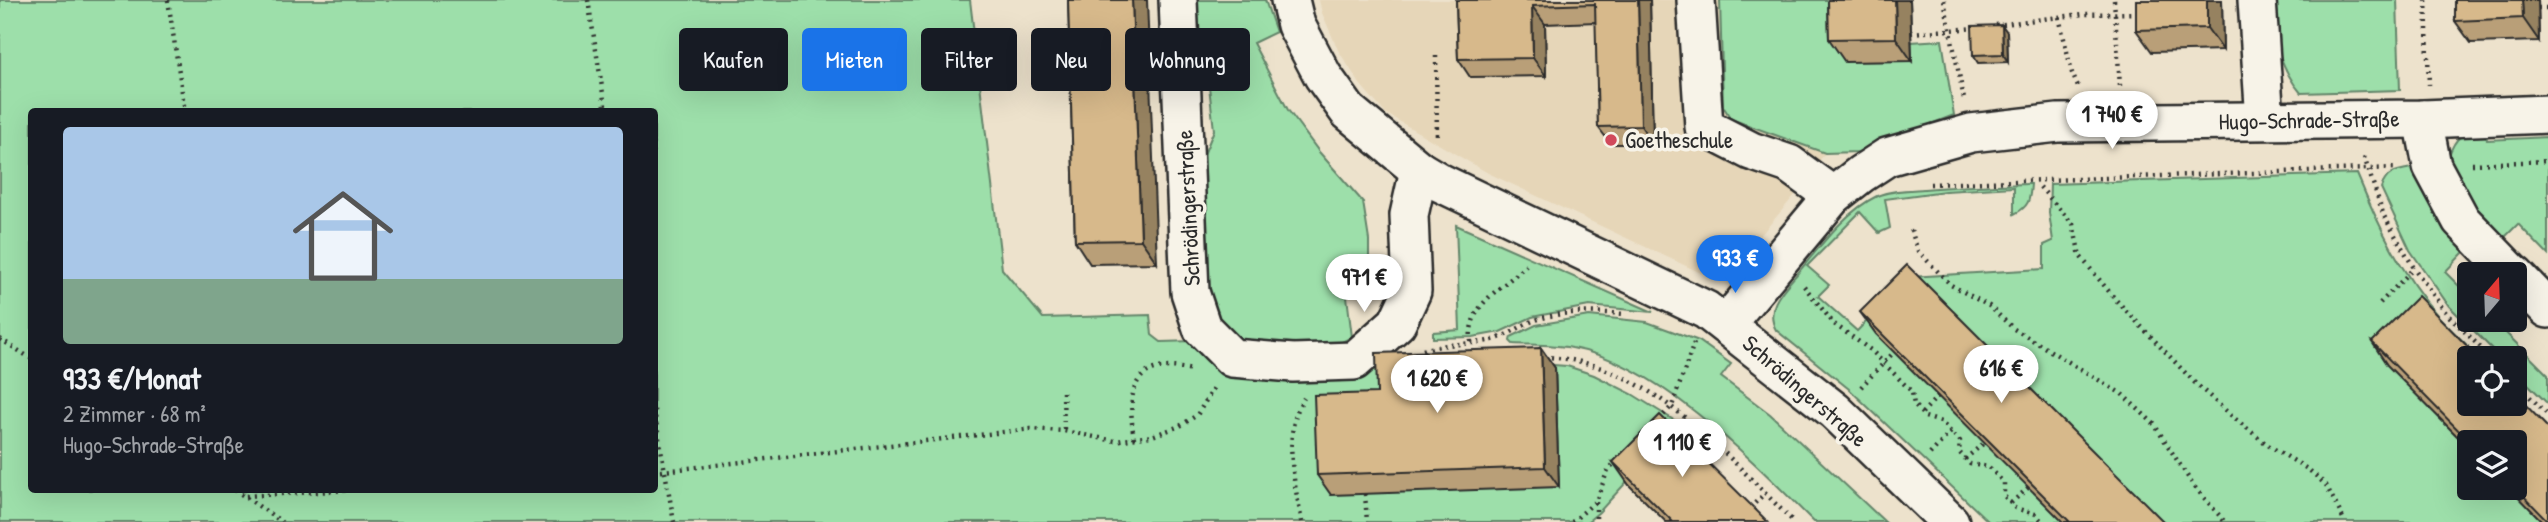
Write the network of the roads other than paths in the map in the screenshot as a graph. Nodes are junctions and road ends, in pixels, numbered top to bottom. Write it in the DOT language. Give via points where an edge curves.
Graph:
graph roads {
  1 [pos="1178,0"];
  2 [pos="1290,0"];
  3 [pos="1696,0"];
  4 [pos="2257,0"];
  5 [pos="2426,105"];
  6 [pos="2264,106"];
  7 [pos="2548,114"];
  8 [pos="1428,157"];
  9 [pos="1833,196"];
  10 [pos="2501,262"];
  11 [pos="2527,288"];
  12 [pos="2548,309"];
  13 [pos="1711,328"];
  14 [pos="1950,522"];
  1 -- 8 [label="street, Schrödingerstraße" via="1190,292 1202,328 1225,369 1354,361 1397,323 1412,291 1409,215"];
  2 -- 8 [label="street, Schrödingerstraße" via="1296,25 1348,111"];
  3 -- 9 [label="street" via="1704,127 1789,164"];
  4 -- 6 [label="street"];
  5 -- 7 [label="street, Hugo-Schrade-Straße"];
  5 -- 9 [label="street, Hugo-Schrade-Straße" via="2058,123 1970,133 1888,157"];
  5 -- 10 [label="street" via="2432,166 2461,220"];
  8 -- 13 [label="street, Schrödingerstraße" via="1441,183 1706,310"];
  9 -- 13 [label="street, Hugo-Schrade-Straße"];
  11 -- 12 [label="street"];
  13 -- 14 [label="street, Schrödingerstraße" via="1835,411"];
}
